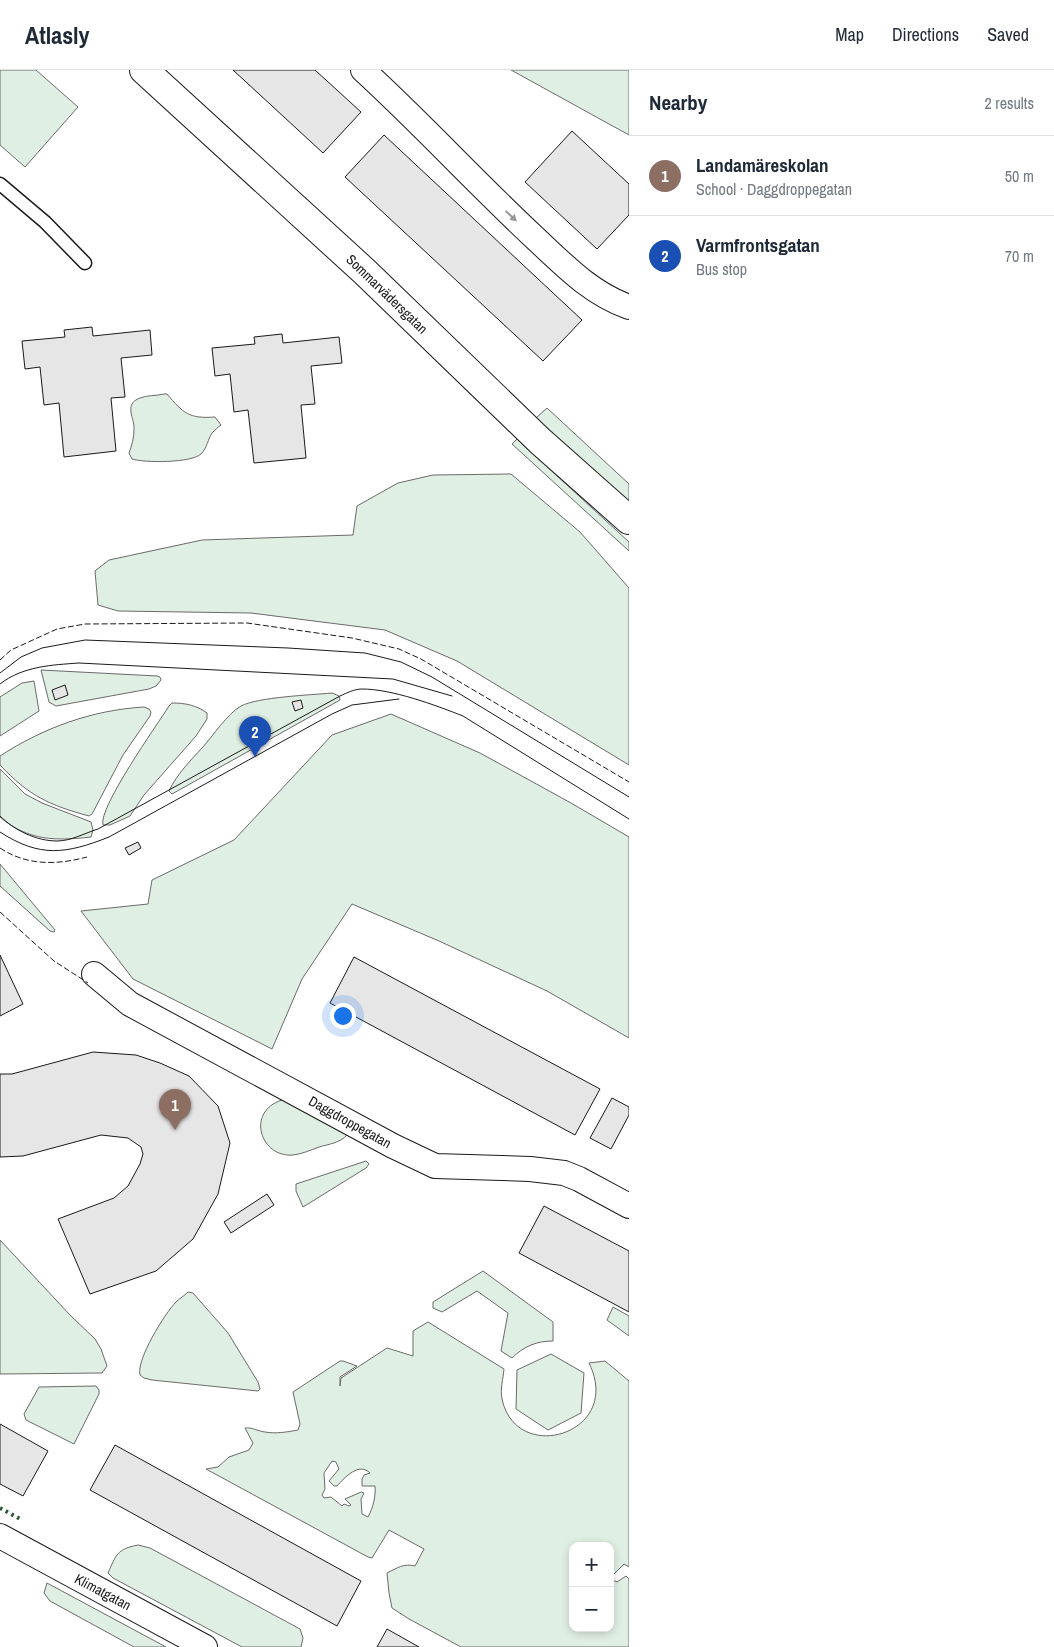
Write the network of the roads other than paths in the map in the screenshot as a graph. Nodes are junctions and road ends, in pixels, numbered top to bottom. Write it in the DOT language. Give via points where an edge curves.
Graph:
graph roads {
  1 [pos="144,70"];
  2 [pos="364,70"];
  3 [pos="0,184"];
  4 [pos="85,263"];
  5 [pos="629,307"];
  6 [pos="629,520"];
  7 [pos="94,974"];
  8 [pos="629,1206"];
  9 [pos="0,1536"];
  10 [pos="205,1647"];
  1 -- 6 [label="street, Sommarvädersgatan"];
  2 -- 5 [label="street, one-way" via="554,256 597,292"];
  3 -- 4 [label="lane" via="45,222"];
  7 -- 8 [label="street, Daggdroppegatan" via="130,1004 435,1166 564,1173"];
  9 -- 10 [label="street, Klimatgatan"];
}
